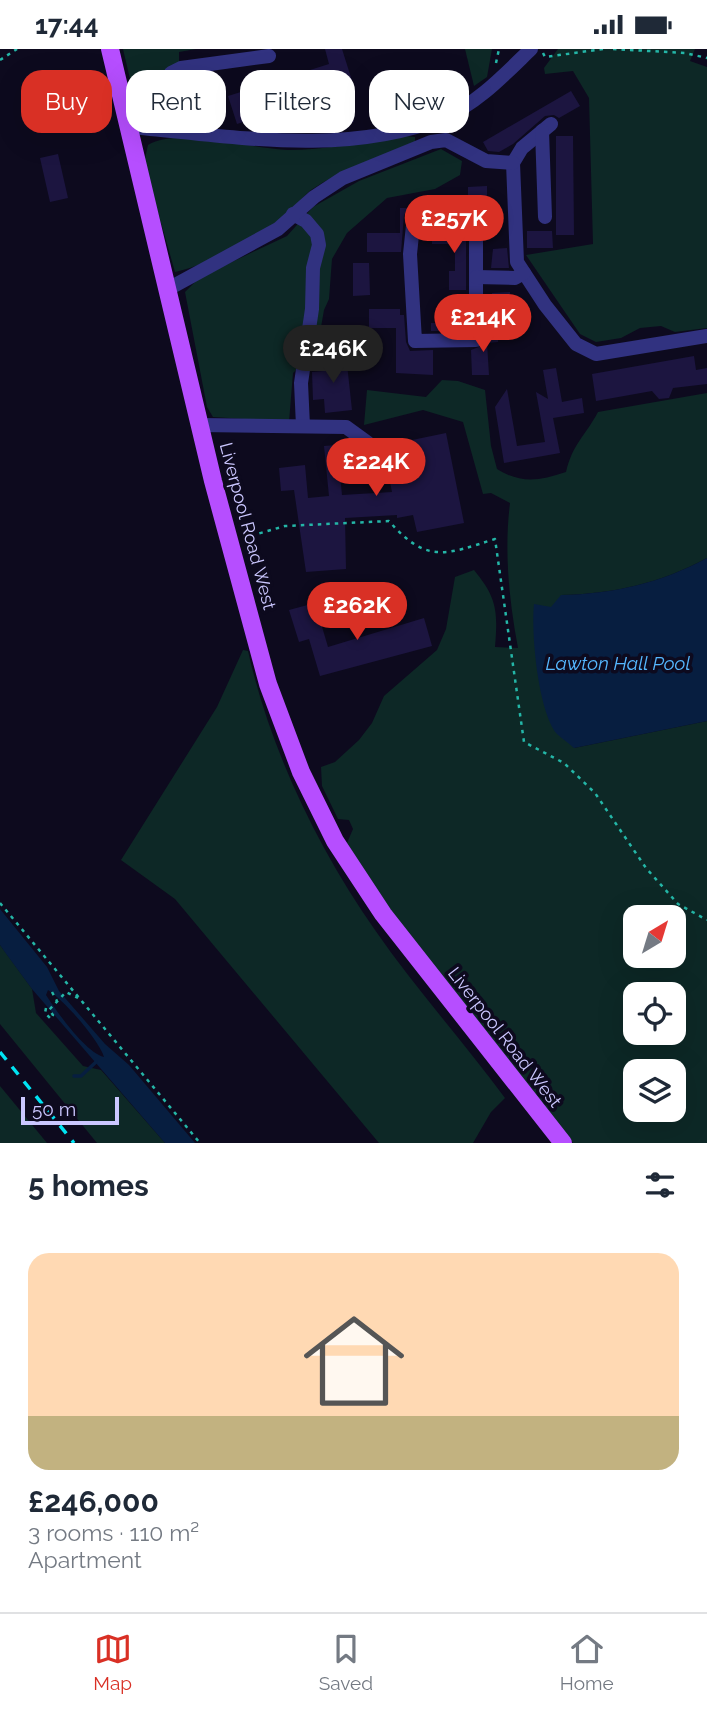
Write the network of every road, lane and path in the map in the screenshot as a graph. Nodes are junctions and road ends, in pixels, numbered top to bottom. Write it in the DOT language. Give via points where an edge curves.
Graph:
graph roads {
  1 [pos="17,49"];
  2 [pos="110,49"];
  3 [pos="531,49"];
  4 [pos="541,49"];
  5 [pos="603,49"];
  6 [pos="613,49"];
  7 [pos="686,51"];
  8 [pos="269,57"];
  9 [pos="707,58"];
  10 [pos="0,60"];
  11 [pos="177,70"];
  12 [pos="469,103"];
  13 [pos="126,111"];
  14 [pos="131,133"];
  15 [pos="198,133"];
  16 [pos="369,133"];
  17 [pos="422,133"];
  18 [pos="431,142"];
  19 [pos="513,163"];
  20 [pos="293,214"];
  21 [pos="545,217"];
  22 [pos="524,273"];
  23 [pos="476,277"];
  24 [pos="168,289"];
  25 [pos="707,336"];
  26 [pos="200,425"];
  27 [pos="303,426"];
  28 [pos="368,469"];
  29 [pos="229,542"];
  30 [pos="0,903"];
  31 [pos="707,920"];
  32 [pos="46,995"];
  33 [pos="78,998"];
  34 [pos="58,999"];
  35 [pos="48,1009"];
  36 [pos="200,1143"];
  37 [pos="562,1143"];
  1 -- 10 [label="path"];
  2 -- 13 [label="main road, Liverpool Road West"];
  3 -- 12 [label="street"];
  4 -- 5 [label="path" via="545,57"];
  6 -- 7 [label="path"];
  7 -- 9 [label="path"];
  8 -- 11 [label="street"];
  14 -- 24 [label="main road, Liverpool Road West"];
  15 -- 16 [label="street" via="308,142"];
  17 -- 18 [label="street"];
  18 -- 19 [label="street" via="446,140 486,161"];
  18 -- 20 [label="street" via="343,178"];
  19 -- 21 [label="street" via="522,148 547,128"];
  19 -- 22 [label="street" via="517,262"];
  20 -- 24 [label="street" via="278,229"];
  20 -- 27 [label="street" via="317,234 319,245 303,364"];
  22 -- 23 [label="street" via="515,278"];
  22 -- 25 [label="street" via="576,344 596,354"];
  23 -- 23 [label="street" via="476,216 414,216 410,254 415,341 476,340"];
  24 -- 26 [label="main road, Liverpool Road West"];
  26 -- 27 [label="street"];
  26 -- 29 [label="main road, Liverpool Road West"];
  27 -- 28 [label="street" via="346,427 368,443"];
  29 -- 31 [label="path" via="285,526 389,521 405,540 443,555 495,539 524,742 564,764 595,793 646,868 678,904"];
  29 -- 37 [label="main road, Liverpool Road West" via="268,684 301,772 335,841 383,914"];
  30 -- 33 [label="path"];
  32 -- 34 [label="path" via="52,993"];
  33 -- 34 [label="path" via="66,992"];
  33 -- 36 [label="path"];
  34 -- 35 [label="path"];
}
